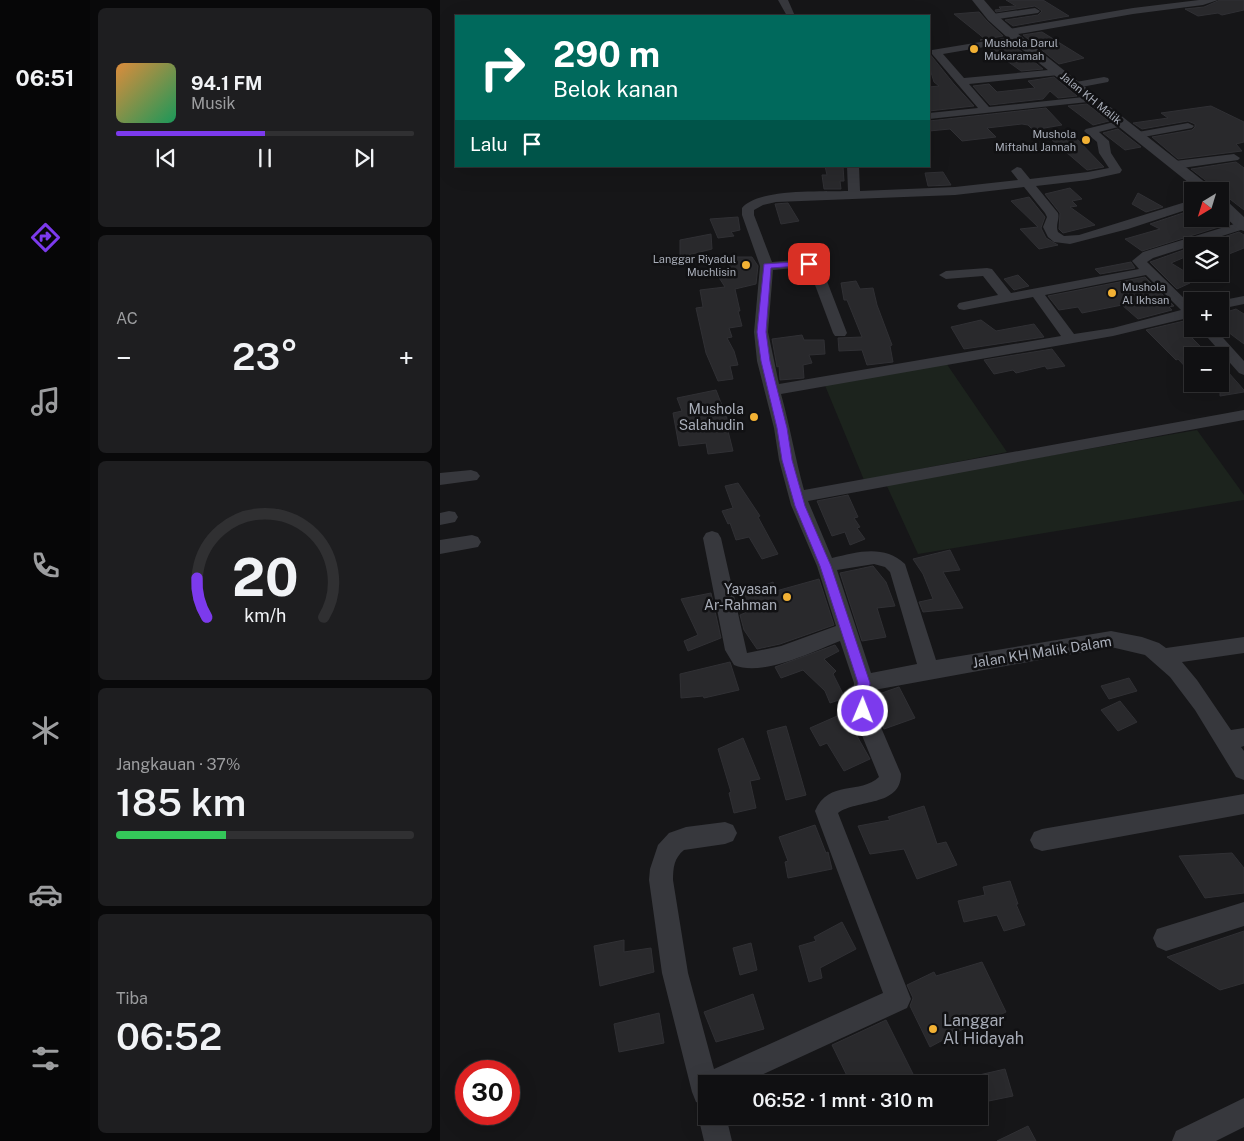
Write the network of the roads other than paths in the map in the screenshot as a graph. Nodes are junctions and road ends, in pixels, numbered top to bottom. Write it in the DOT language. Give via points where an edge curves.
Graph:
graph roads {
  1 [pos="783,0"];
  2 [pos="978,0"];
  3 [pos="1169,0"];
  4 [pos="1213,0"];
  5 [pos="1179,6"];
  6 [pos="1035,11"];
  7 [pos="790,15"];
  8 [pos="992,17"];
  9 [pos="1054,20"];
  10 [pos="1029,30"];
  11 [pos="1013,36"];
  12 [pos="1059,72"];
  13 [pos="1104,80"];
  14 [pos="963,81"];
  15 [pos="1076,85"];
  16 [pos="1093,99"];
  17 [pos="987,111"];
  18 [pos="930,116"];
  19 [pos="1122,123"];
  20 [pos="1188,126"];
  21 [pos="1138,135"];
  22 [pos="1234,158"];
  23 [pos="1175,165"];
  24 [pos="853,167"];
  25 [pos="1021,177"];
  26 [pos="1197,182"];
  27 [pos="854,195"];
  28 [pos="1184,207"];
  29 [pos="1229,210"];
  30 [pos="1242,221"];
  31 [pos="767,266"];
  32 [pos="1148,270"];
  33 [pos="946,275"];
  34 [pos="1036,292"];
  35 [pos="1007,297"];
  36 [pos="1244,300"];
  37 [pos="1229,303"];
  38 [pos="1184,304"];
  39 [pos="964,306"];
  40 [pos="1184,314"];
  41 [pos="840,334"];
  42 [pos="1214,337"];
  43 [pos="1070,338"];
  44 [pos="1244,370"];
  45 [pos="772,390"];
  46 [pos="1244,415"];
  47 [pos="471,476"];
  48 [pos="440,479"];
  49 [pos="798,497"];
  50 [pos="712,538"];
  51 [pos="472,542"];
  52 [pos="440,547"];
  53 [pos="826,566"];
  54 [pos="848,630"];
  55 [pos="1244,645"];
  56 [pos="1162,657"];
  57 [pos="929,670"];
  58 [pos="864,683"];
  59 [pos="1234,739"];
  60 [pos="1244,770"];
  61 [pos="1244,804"];
  62 [pos="725,834"];
  63 [pos="1042,840"];
  64 [pos="1244,914"];
  65 [pos="1166,938"];
  66 [pos="704,1075"];
  67 [pos="733,1075"];
  68 [pos="1244,1112"];
  69 [pos="714,1125"];
  70 [pos="718,1141"];
  71 [pos="1186,1141"];
  1 -- 7 [label="street"];
  2 -- 8 [label="street, Jalan KH Malik"];
  3 -- 5 [label="street"];
  4 -- 5 [label="street"];
  5 -- 10 [label="street"];
  6 -- 8 [label="street"];
  8 -- 11 [label="street, Jalan KH Malik"];
  9 -- 10 [label="street" via="1024,24"];
  10 -- 11 [label="street"];
  11 -- 12 [label="street, Jalan KH Malik"];
  11 -- 14 [label="street" via="936,52"];
  12 -- 14 [label="street"];
  12 -- 15 [label="street, Jalan KH Malik"];
  13 -- 15 [label="street"];
  14 -- 17 [label="street"];
  15 -- 16 [label="street, Jalan KH Malik"];
  16 -- 17 [label="street"];
  16 -- 19 [label="street, Jalan KH Malik"];
  17 -- 18 [label="street"];
  19 -- 21 [label="street, Jalan KH Malik"];
  19 -- 25 [label="street" via="1090,130 1103,141 1105,154 1117,169 1088,176"];
  20 -- 21 [label="street"];
  21 -- 23 [label="street, Jalan KH Malik"];
  22 -- 23 [label="street"];
  23 -- 26 [label="street, Jalan KH Malik"];
  24 -- 27 [label="street"];
  25 -- 27 [label="street" via="955,191"];
  25 -- 28 [label="street" via="1052,210 1050,231 1063,240 1129,225"];
  27 -- 31 [label="street" via="765,199 748,208"];
  29 -- 30 [label="street"];
  30 -- 32 [label="street" via="1148,254 1139,261"];
  31 -- 41 [label="street" via="806,263 816,266"];
  31 -- 45 [label="street" via="761,332"];
  32 -- 34 [label="street"];
  32 -- 38 [label="street"];
  33 -- 35 [label="street" via="987,272"];
  34 -- 35 [label="street"];
  34 -- 43 [label="street"];
  35 -- 39 [label="street"];
  36 -- 37 [label="street"];
  40 -- 43 [label="street" via="1113,332"];
  42 -- 44 [label="street"];
  43 -- 45 [label="street"];
  45 -- 49 [label="street"];
  46 -- 49 [label="street"];
  47 -- 48 [label="street"];
  49 -- 53 [label="street"];
  50 -- 54 [label="street" via="738,658 744,661 768,658"];
  51 -- 52 [label="street"];
  53 -- 54 [label="street"];
  53 -- 57 [label="street" via="865,557 889,559 895,564"];
  54 -- 58 [label="street"];
  55 -- 56 [label="street"];
  56 -- 57 [label="street, Jalan KH Malik Dalam" via="1152,649 1111,639"];
  56 -- 59 [label="street, Jalan KH Malik Dalam"];
  57 -- 58 [label="street, Jalan KH Malik Dalam"];
  58 -- 67 [label="street" via="863,711 890,774 890,781 883,788 832,803 826,814 898,999"];
  59 -- 60 [label="street, Jalan KH Malik Dalam"];
  61 -- 63 [label="street"];
  62 -- 66 [label="street" via="678,841 661,865 675,973"];
  64 -- 65 [label="street"];
  68 -- 71 [label="street"];
  69 -- 70 [label="street"];
}
